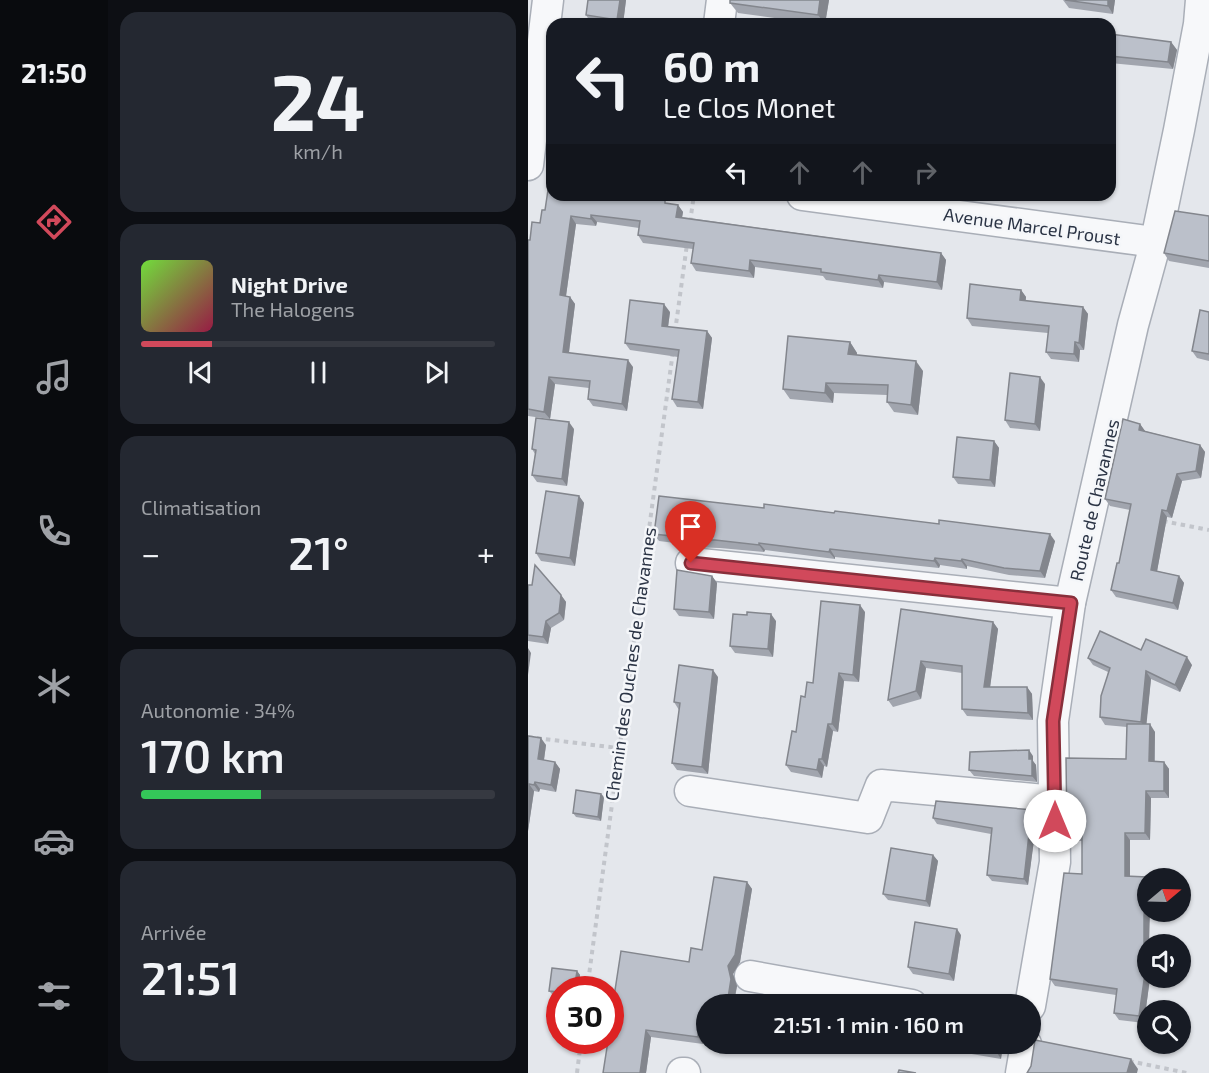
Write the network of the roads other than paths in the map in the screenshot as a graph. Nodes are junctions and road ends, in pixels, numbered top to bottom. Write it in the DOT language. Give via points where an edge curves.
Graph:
graph roads {
  1 [pos="548,0"];
  2 [pos="722,0"];
  3 [pos="1201,0"];
  4 [pos="546,18"];
  5 [pos="720,18"];
  6 [pos="546,23"];
  7 [pos="534,160"];
  8 [pos="847,201"];
  9 [pos="1155,245"];
  10 [pos="691,563"];
  11 [pos="1071,603"];
  12 [pos="690,791"];
  13 [pos="1055,801"];
  14 [pos="750,976"];
  15 [pos="851,994"];
  16 [pos="1032,994"];
  17 [pos="1024,1054"];
  18 [pos="1021,1073"];
  1 -- 4 [label="street"];
  2 -- 5 [label="street"];
  3 -- 9 [label="street, Route de Chavannes"];
  6 -- 7 [label="street"];
  8 -- 9 [label="street, Avenue Marcel Proust"];
  9 -- 11 [label="street, Route de Chavannes" via="1133,325"];
  10 -- 11 [label="street"];
  11 -- 13 [label="street, Route de Chavannes" via="1053,721"];
  12 -- 13 [label="street" via="868,818 881,785"];
  13 -- 16 [label="street, Route de Chavannes" via="1055,862"];
  14 -- 15 [label="street"];
  17 -- 18 [label="street"];
}
